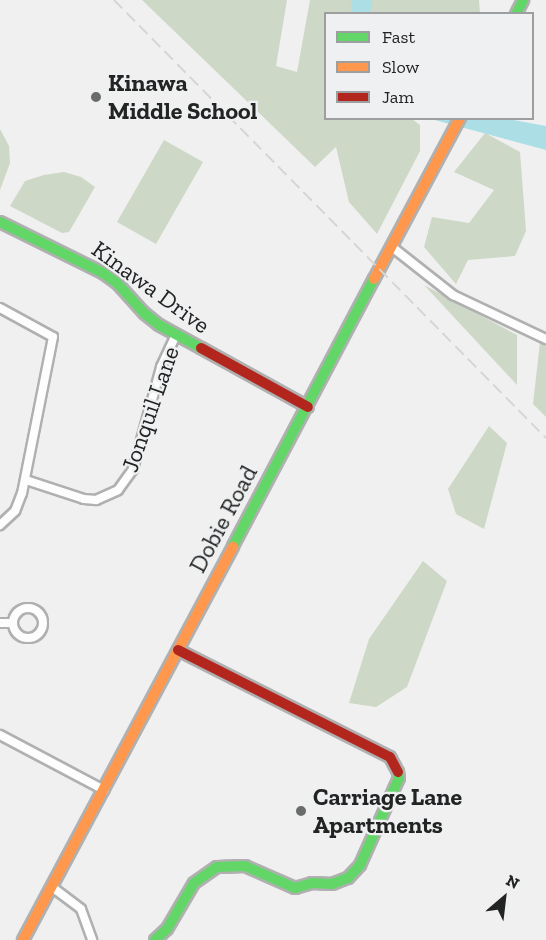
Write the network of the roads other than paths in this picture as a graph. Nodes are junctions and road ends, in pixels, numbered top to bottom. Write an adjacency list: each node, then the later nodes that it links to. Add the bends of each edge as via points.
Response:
1 (459, 120): 3 (street, Dobie Road)
2 (0, 222): 5 (street, Kinawa Drive, via 103,273 144,313)
3 (392, 247): 6 (street, via 453,295); 7 (street, Dobie Road)
4 (0, 308): 8 (street, via 53,337)
5 (176, 335): 7 (street, Kinawa Drive); 8 (street, Jonquil Lane, via 158,375 133,469 118,490 96,500 84,499)
6 (546, 339)
7 (308, 407): 12 (street, Dobie Road)
8 (26, 480): 9 (street, via 15,511)
9 (0, 525)
10 (0, 622): 11 (street)
11 (13, 623)
12 (178, 650): 14 (street, Dobie Road); 18 (street, via 390,757 398,768 399,778 360,865 348,878 295,888 245,866 218,867 194,882 168,929)
13 (0, 735): 14 (street)
14 (104, 790): 15 (street, Dobie Road)
15 (52, 887): 16 (street, Dobie Road); 17 (street, via 81,909)
16 (23, 940)
17 (92, 940)
18 (155, 940)

